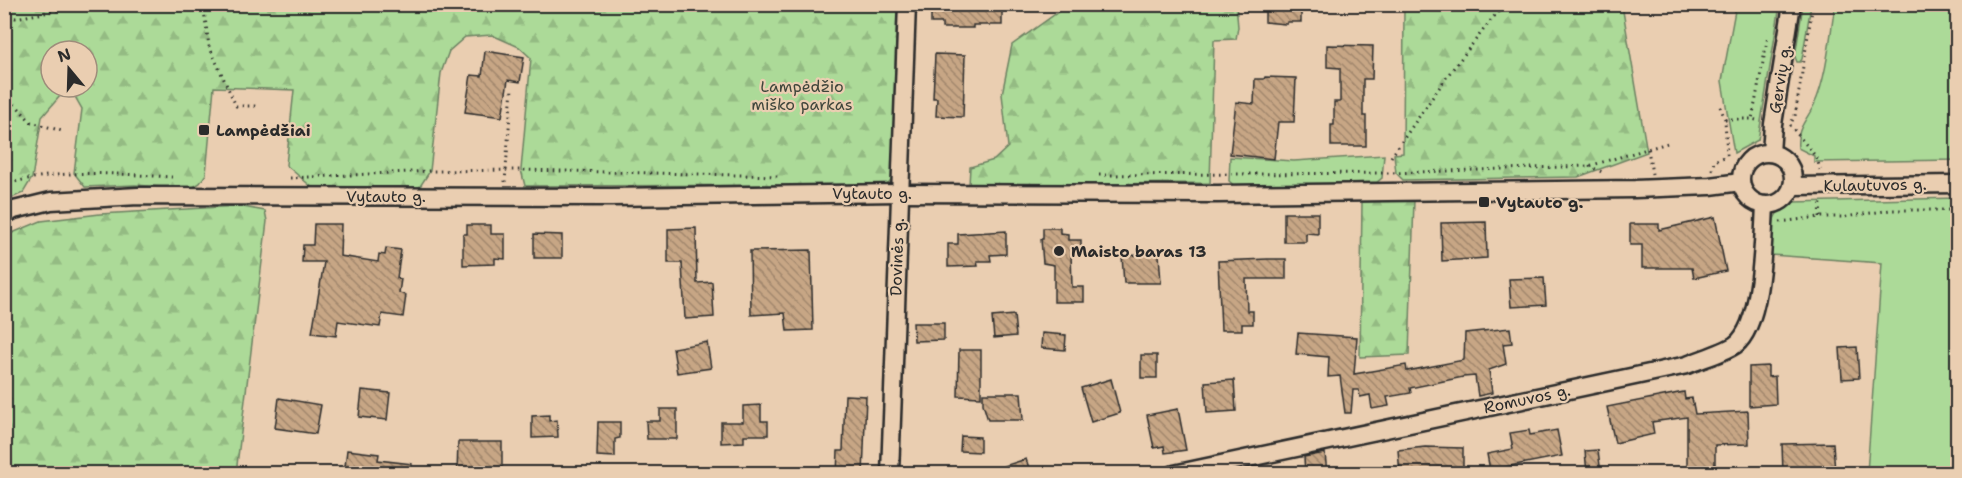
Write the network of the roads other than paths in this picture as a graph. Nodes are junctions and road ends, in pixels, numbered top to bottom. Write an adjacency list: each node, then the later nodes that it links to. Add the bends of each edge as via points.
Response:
1 (907, 4): 7 (street, Dovinės g.)
2 (1792, 4): 3 (street, Gervių g.)
3 (1771, 153): 4 (street, via 1753,157 1746,164); 6 (street, via 1791,169)
4 (1741, 182): 7 (street, Vytauto g., via 1653,189); 8 (street, via 1749,198)
5 (1958, 184): 6 (street, Kulautuvos g.)
6 (1792, 186): 8 (street, via 1782,201)
7 (900, 193): 9 (street, Vytauto g., via 138,196 51,201); 10 (street, Dovinės g.)
8 (1765, 206): 11 (street, Romuvos g., via 1754,311 1734,345 1687,365)
9 (4, 215)
10 (890, 474)
11 (1174, 474)

